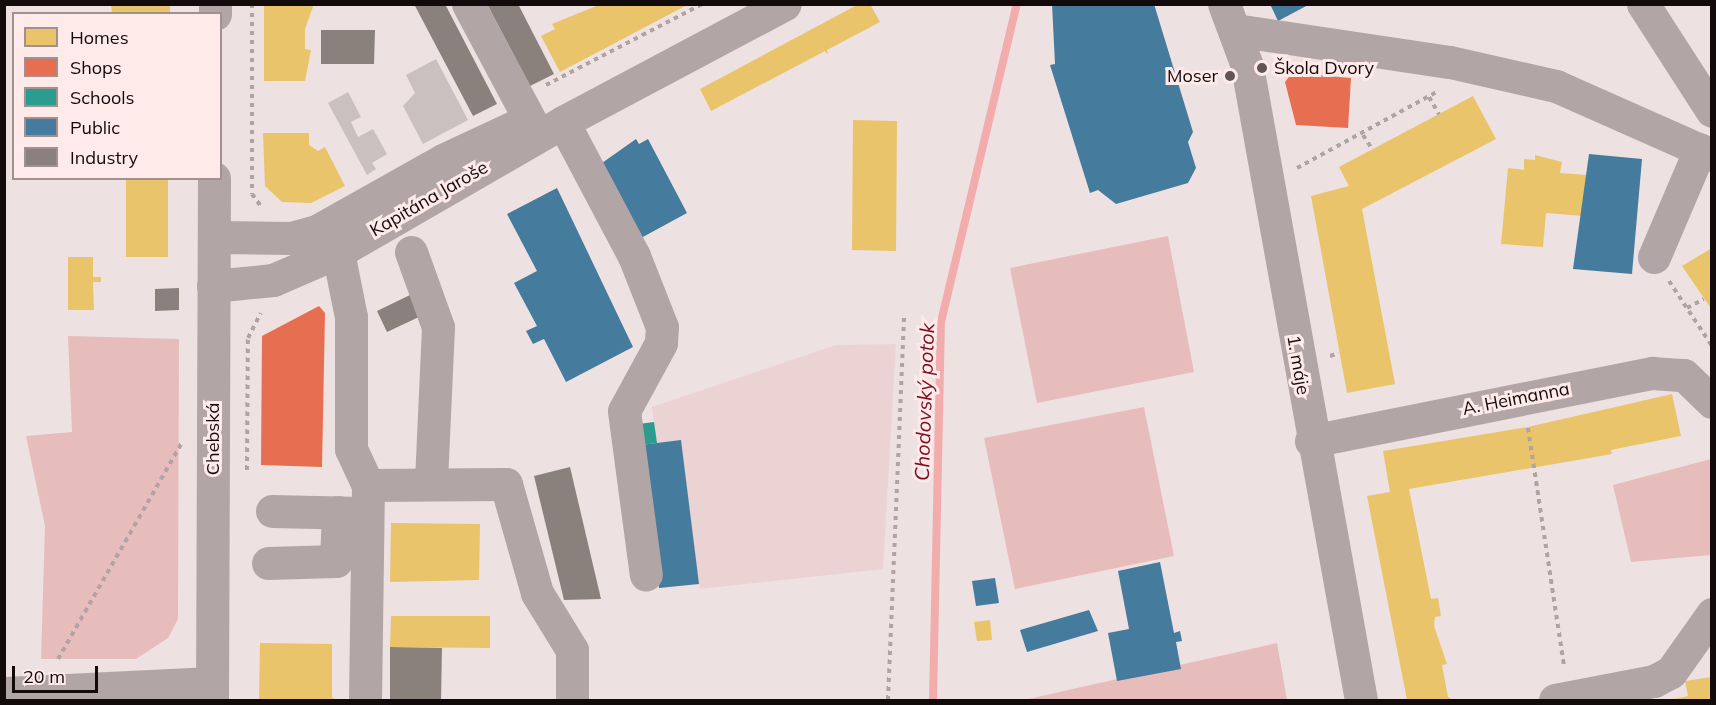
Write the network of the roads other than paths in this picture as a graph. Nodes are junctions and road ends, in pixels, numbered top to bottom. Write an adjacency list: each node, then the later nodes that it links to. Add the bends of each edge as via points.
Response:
1 (468, 4): 7 (street)
2 (785, 4): 5 (street, Kapitána Jaroše)
3 (1643, 4): 6 (street)
4 (1229, 17): 9 (street, 1. máje, via 1557,86); 17 (street, 1. máje, via 1267,183)
5 (634, 84): 7 (street, Kapitána Jaroše); 8 (street, Kapitána Jaroše)
6 (1712, 111)
7 (530, 120): 11 (street, Kapitána Jaroše, via 443,160 317,231 291,238)
8 (563, 122): 12 (street, Kapitána Jaroše); 22 (street, via 633,255 662,327 661,343 624,411)
9 (1706, 152): 14 (street)
10 (213, 180): 11 (street, Chebská)
11 (214, 237): 15 (street, Chebská)
12 (338, 252): 15 (street, Kapitána Jaroše, via 273,280); 19 (street, via 351,317 351,449)
13 (411, 252): 18 (street, via 438,327)
14 (1654, 257)
15 (213, 286): 24 (street, Chebská)
16 (1712, 402): 17 (street, A. Heimanna, via 1684,375 1661,373)
17 (1311, 441): 30 (street, 1. máje)
18 (431, 481): 19 (street); 29 (street, via 506,484 537,593 572,650)
19 (358, 503): 20 (street); 21 (street, via 336,561); 28 (street)
20 (272, 511)
21 (268, 563)
22 (646, 575)
23 (1712, 614): 27 (street, via 1671,672 1654,681)
24 (212, 692): 26 (street)
25 (5, 693): 26 (street)
26 (124, 694)
27 (1562, 699)
28 (365, 700)
29 (572, 700)
30 (1361, 700)

